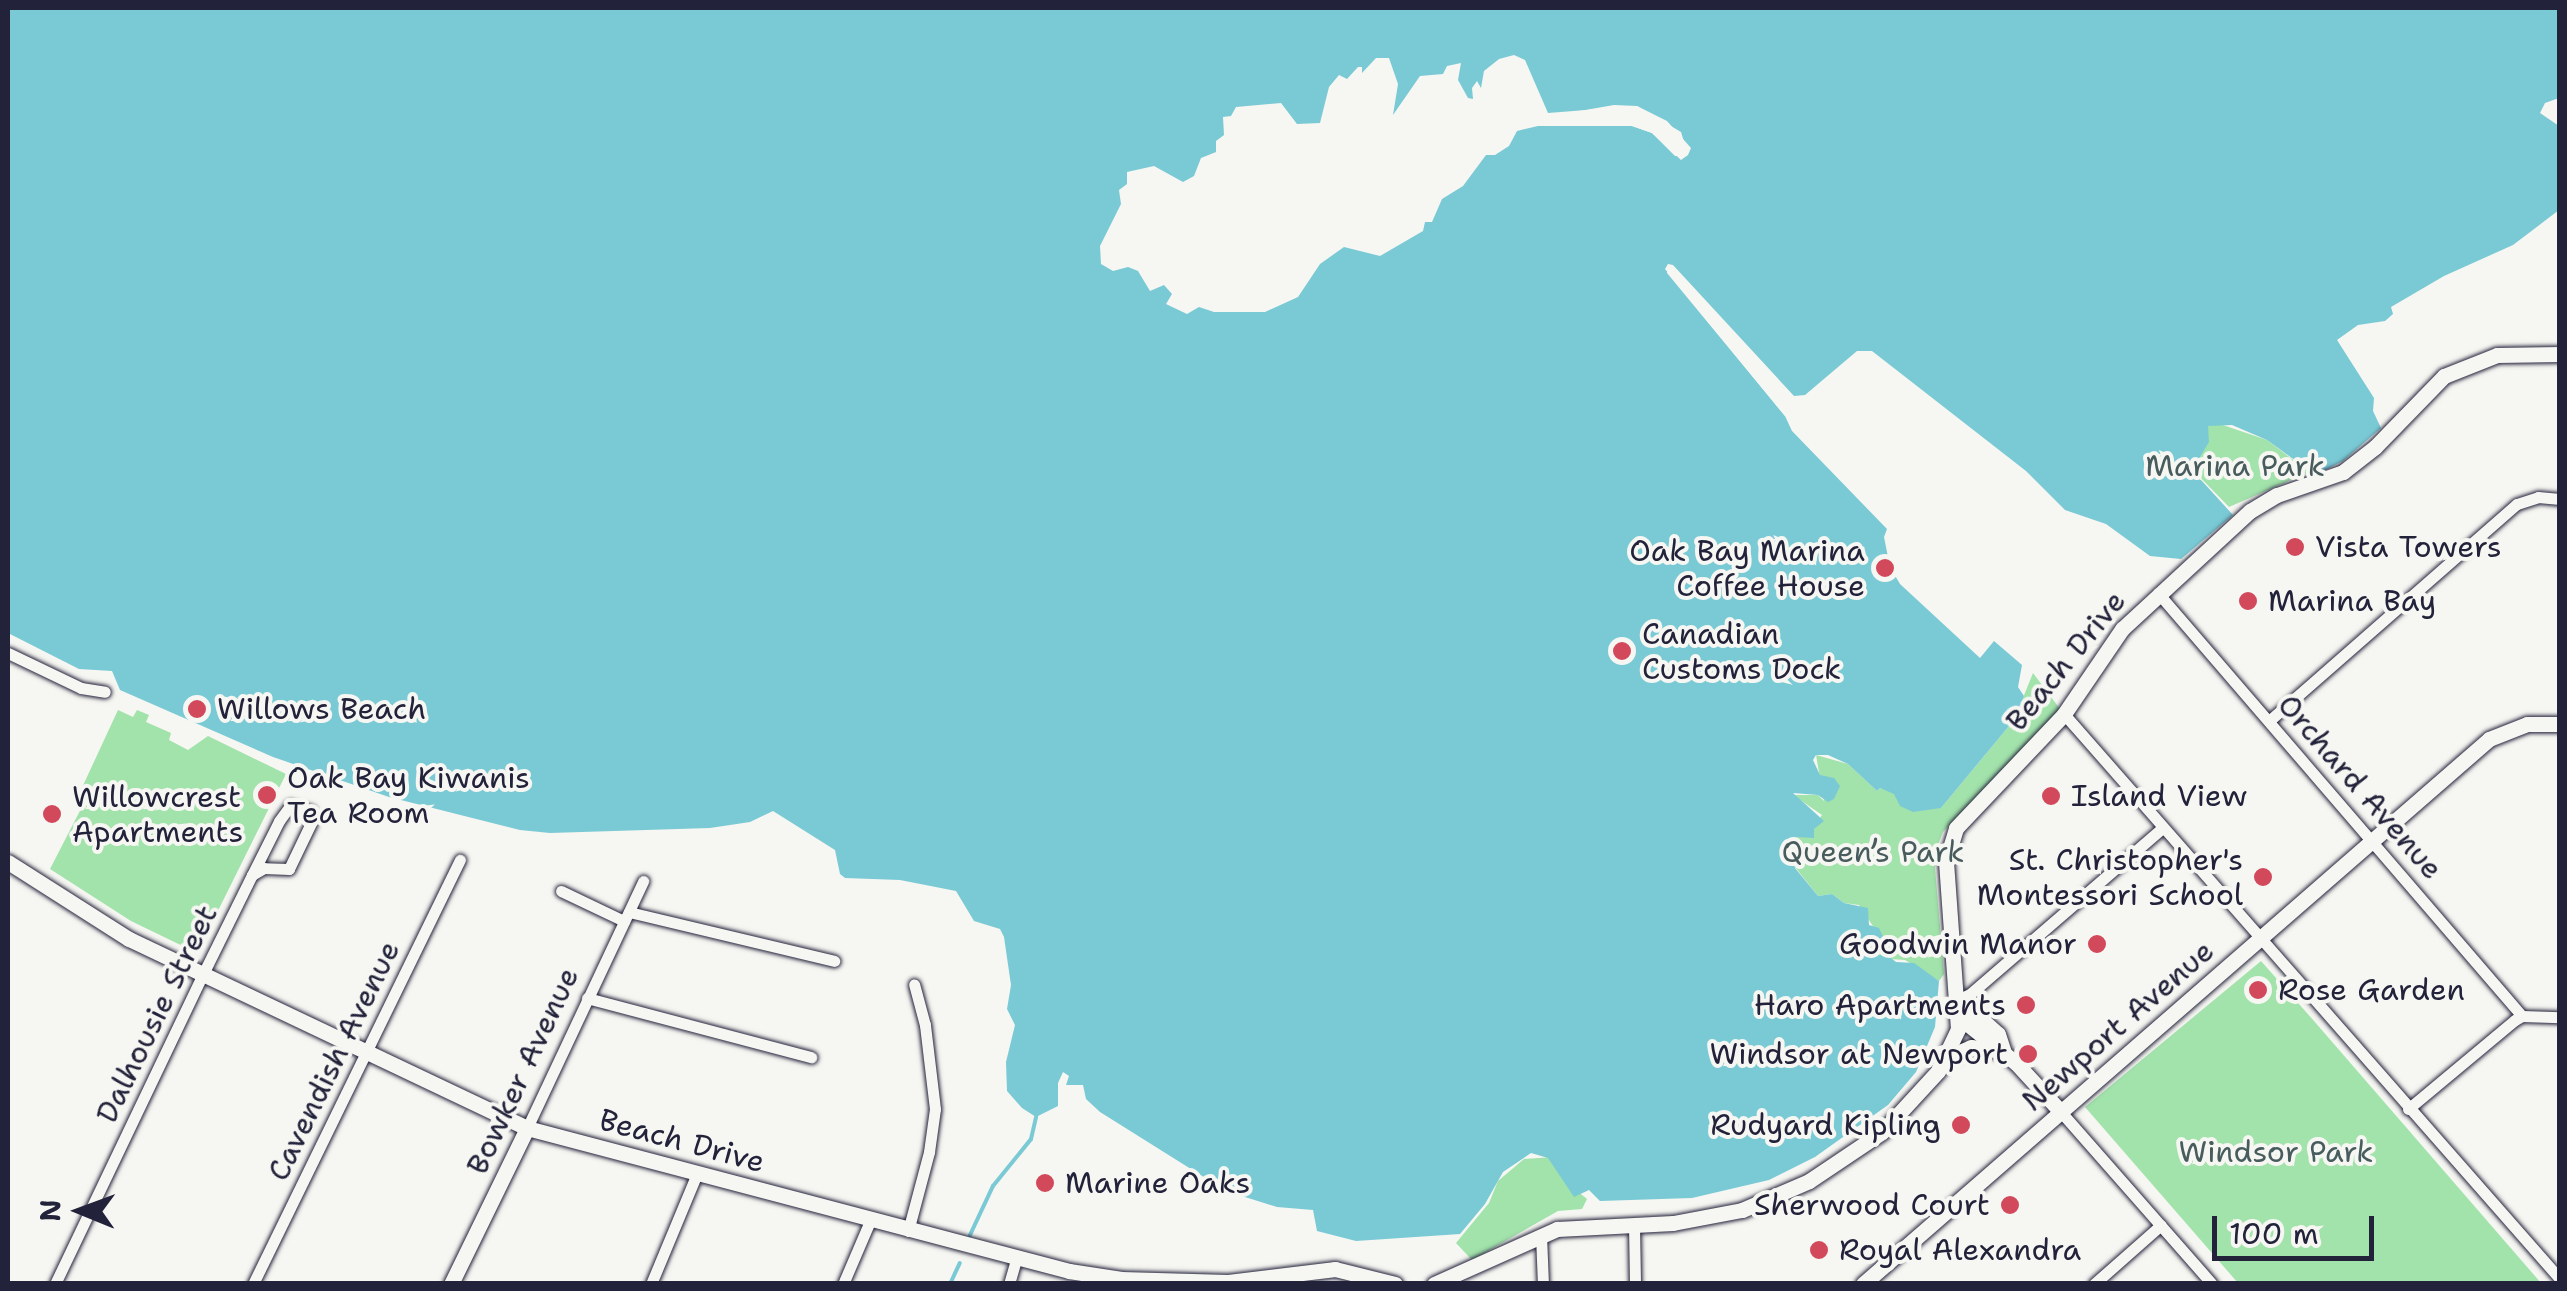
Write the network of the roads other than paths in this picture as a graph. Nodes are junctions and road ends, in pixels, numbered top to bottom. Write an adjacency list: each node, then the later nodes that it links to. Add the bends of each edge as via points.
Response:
1 (2558, 351): 3 (main road, Beach Drive, via 2496,354 2444,376 2343,472 2263,501)
2 (2560, 498): 7 (street, via 2517,504)
3 (2158, 593): 6 (main road, Beach Drive, via 2122,629); 7 (street, Orchard Avenue)
4 (8, 653): 5 (street)
5 (104, 692)
6 (2064, 714): 9 (street); 22 (main road, Beach Drive, via 1952,836 1946,861)
7 (2270, 720): 10 (street, Orchard Avenue)
8 (2560, 724): 10 (main road, Newport Avenue, via 2527,724 2489,739)
9 (2162, 828): 17 (street); 22 (street)
10 (2373, 840): 17 (main road, Newport Avenue); 23 (street, Orchard Avenue)
11 (460, 860): 27 (street, Cavendish Avenue)
12 (8, 862): 19 (main road, Beach Drive, via 130,938)
13 (252, 875): 13 (street, Dalhousie Street, via 269,867 288,869 311,823 310,811 287,807); 19 (street, Dalhousie Street)
14 (643, 881): 16 (street, Bowker Avenue)
15 (561, 892): 16 (street)
16 (626, 916): 18 (street); 21 (street, Bowker Avenue)
17 (2262, 938): 30 (street); 31 (main road, Newport Avenue)
18 (834, 961)
19 (204, 974): 27 (main road, Beach Drive); 43 (street, Dalhousie Street)
20 (914, 984): 37 (street, via 935,1108)
21 (587, 998): 28 (street); 32 (street, Bowker Avenue)
22 (1960, 998): 25 (main road, Beach Drive); 26 (main road, via 1998,1034)
23 (2522, 1016): 24 (street); 30 (street)
24 (2560, 1017)
25 (1960, 1018): 26 (main road); 29 (main road, Beach Drive)
26 (2004, 1052): 29 (main road, via 1977,1046); 31 (main road)
27 (364, 1053): 32 (main road, Beach Drive); 44 (street, Cavendish Avenue)
28 (812, 1057)
29 (1948, 1057): 36 (main road, Beach Drive, via 1900,1117 1801,1186 1742,1210)
30 (2408, 1109): 41 (street)
31 (2061, 1112): 35 (street); 53 (main road, Newport Avenue)
32 (527, 1128): 33 (main road, Beach Drive); 45 (main road, Bowker Avenue)
33 (696, 1176): 34 (main road, Beach Drive); 46 (street)
34 (870, 1221): 37 (main road, Beach Drive); 47 (street)
35 (2161, 1225): 54 (street); 55 (street)
36 (1634, 1226): 38 (main road, Beach Drive, via 1570,1227); 52 (street)
37 (908, 1231): 39 (main road, Beach Drive)
38 (1542, 1235): 50 (main road, Beach Drive); 51 (street)
39 (1016, 1260): 42 (main road, Beach Drive); 48 (street)
40 (1297, 1278): 42 (main road, Beach Drive); 49 (main road, Beach Drive, via 1351,1271)
41 (2559, 1278)
42 (1141, 1282)
43 (55, 1284)
44 (253, 1284)
45 (451, 1284)
46 (650, 1284)
47 (843, 1284)
48 (1009, 1284)
49 (1394, 1284)
50 (1434, 1284)
51 (1544, 1284)
52 (1635, 1284)
53 (1863, 1284)
54 (2094, 1284)
55 (2212, 1284)

